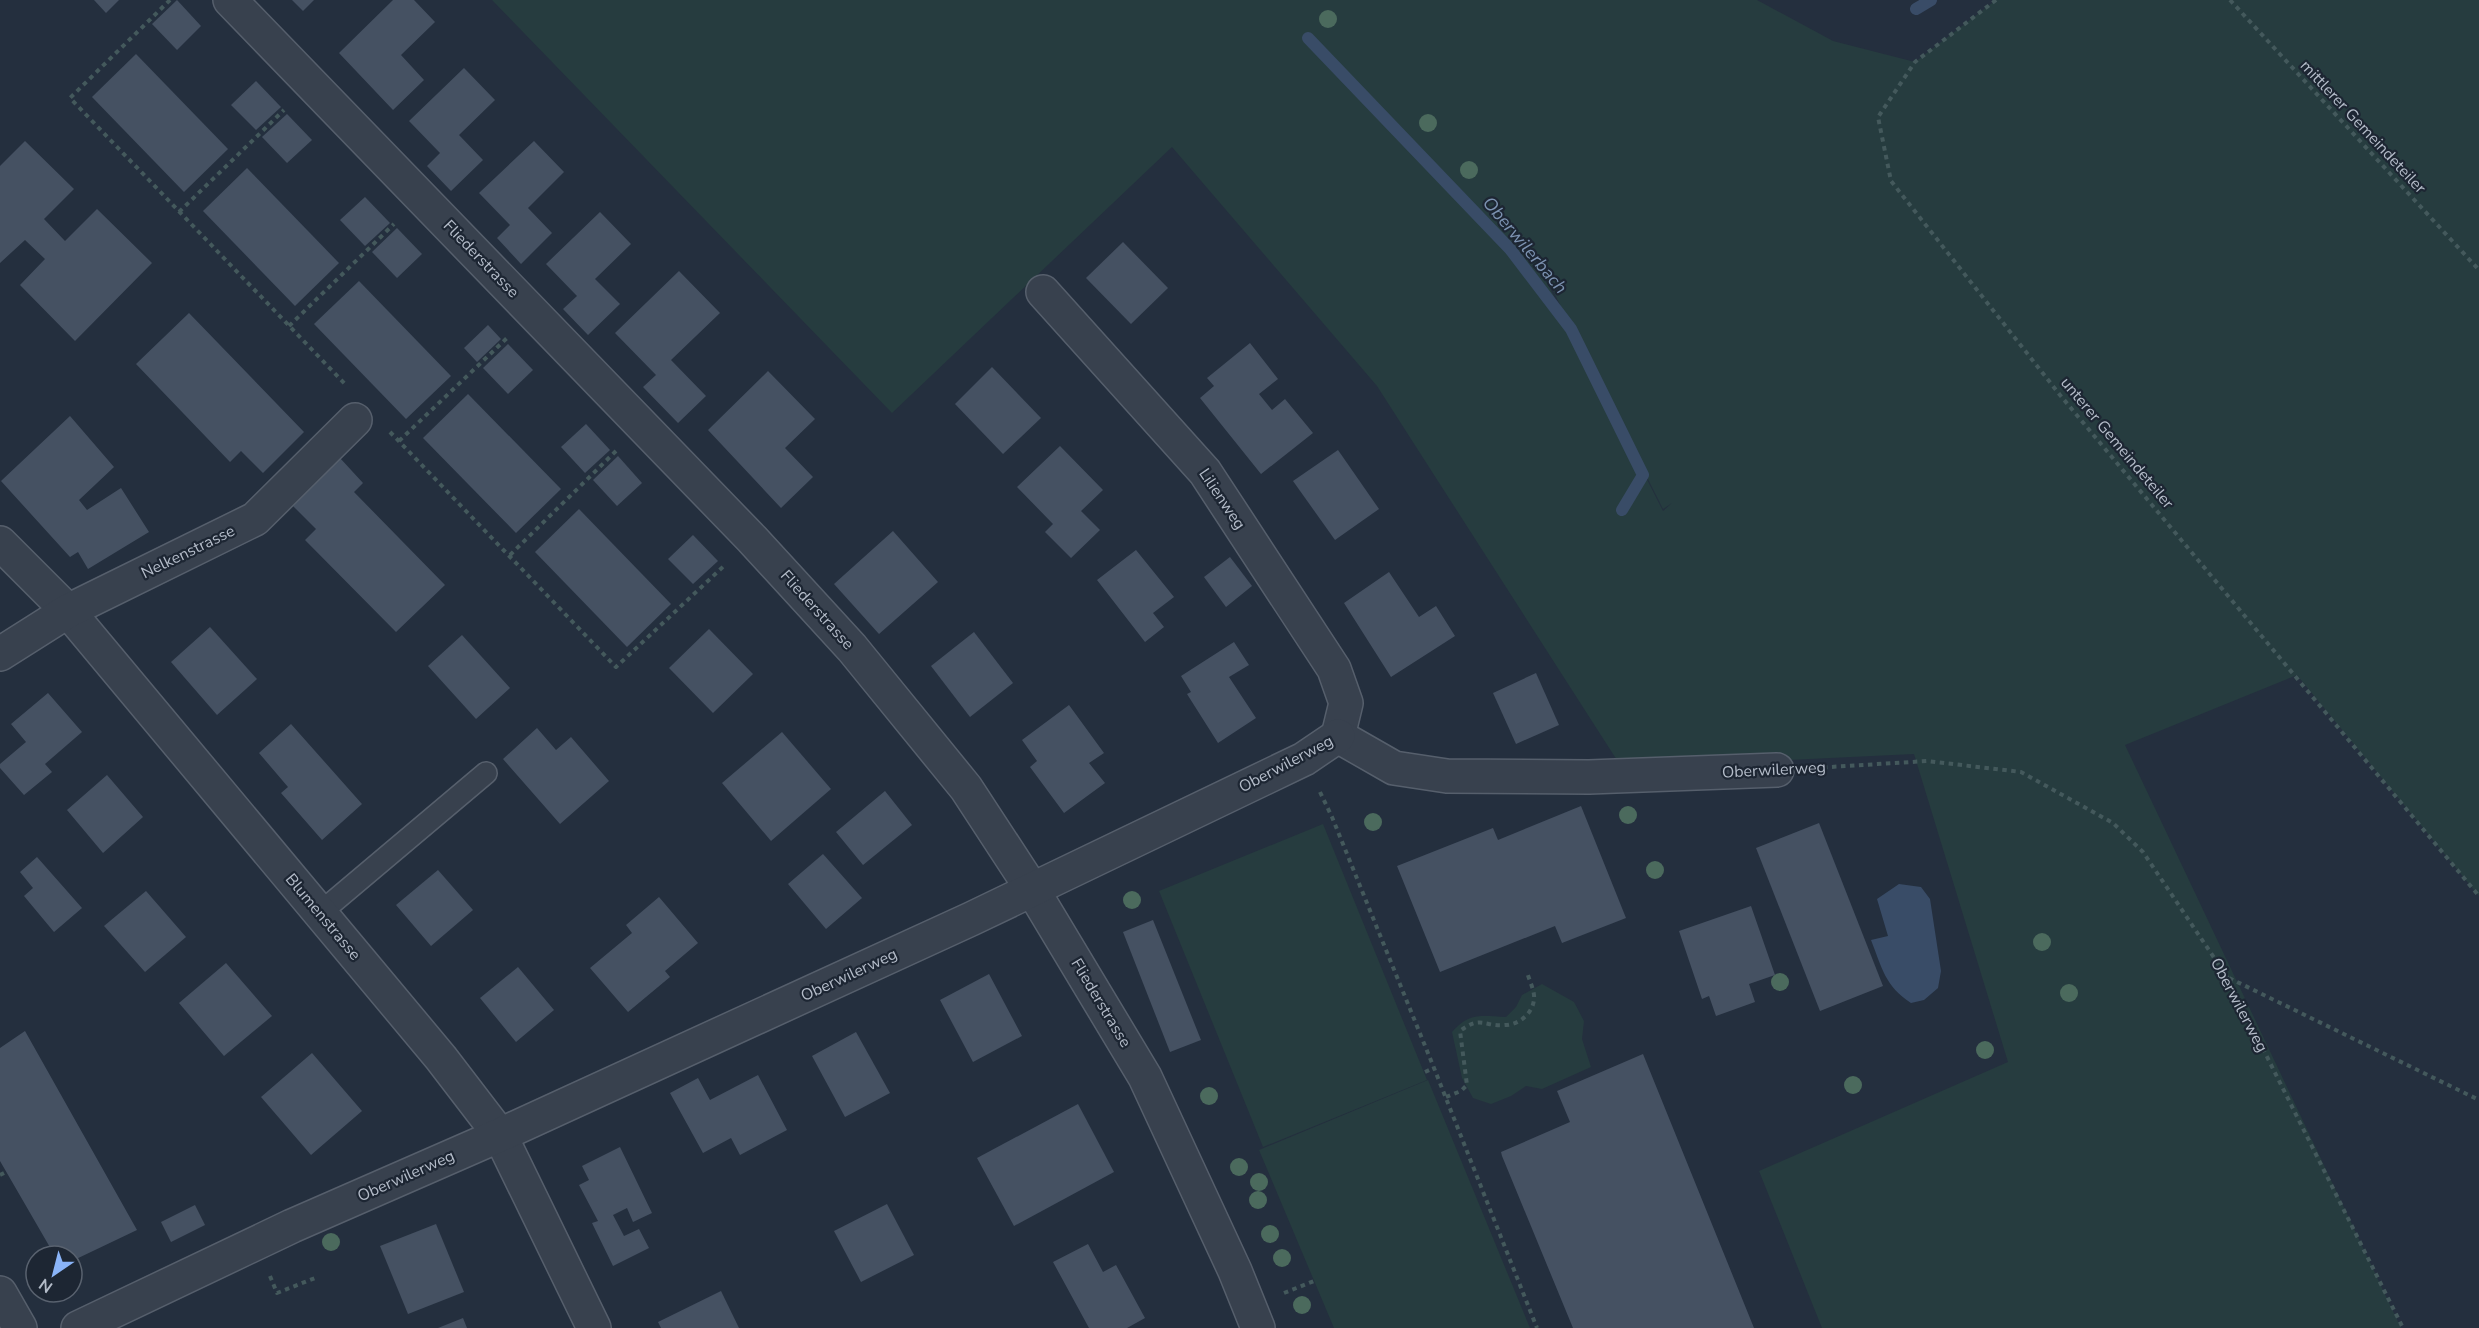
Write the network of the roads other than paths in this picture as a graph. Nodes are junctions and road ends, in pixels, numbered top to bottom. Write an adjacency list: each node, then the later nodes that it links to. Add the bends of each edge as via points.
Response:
1 (230, 0): 10 (street, Fliederstrasse, via 752,539 852,648 966,788)
2 (1042, 292): 7 (street, Lilienweg, via 1205,472 1334,669 1346,703)
3 (363, 412): 5 (street, Nelkenstrasse, via 255,519)
4 (0, 543): 5 (street, Blumenstrasse)
5 (68, 611): 6 (street, Nelkenstrasse); 11 (street, Blumenstrasse)
6 (0, 654)
7 (1338, 736): 8 (street, Oberwilerweg, via 1394,768 1447,776 1589,777); 10 (street, Oberwilerweg, via 1304,759)
8 (1777, 770)
9 (486, 773): 11 (lane)
10 (1032, 889): 12 (street, Oberwilerweg); 17 (street, Fliederstrasse, via 1145,1077)
11 (320, 913): 12 (street, Blumenstrasse)
12 (500, 1135): 15 (street, Oberwilerweg, via 292,1226); 16 (street, Blumenstrasse)
13 (0, 1293): 14 (street)
14 (20, 1328)
15 (78, 1328)
16 (594, 1328)
17 (1258, 1328)

